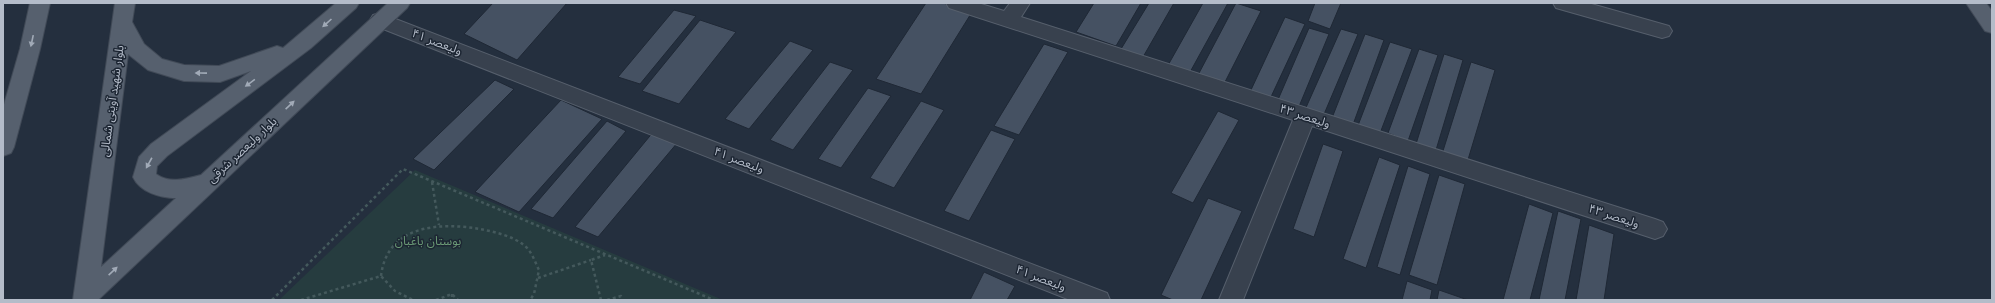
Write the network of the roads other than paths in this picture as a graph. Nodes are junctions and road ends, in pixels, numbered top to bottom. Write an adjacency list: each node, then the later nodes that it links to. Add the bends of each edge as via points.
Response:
1 (40, 3): 14 (main road, one-way to 14)
2 (350, 3): 12 (main road, one-way to 12)
3 (400, 3): 9 (main road, بلوار ولیعصر شرقی)
4 (956, 3): 7 (street, ولیعصر ۴۳)
5 (1563, 3): 11 (street)
6 (1976, 3): 10 (main road)
7 (1015, 12): 13 (street, ولیعصر ۴۳)
8 (124, 13): 12 (main road, one-way to 8, via 220,74 184,73 155,65 136,48); 17 (main road, بلوار شهید آوینی شمالی)
9 (380, 20): 15 (main road, بلوار ولیعصر شرقی, one-way to 9); 18 (street, ولیعصر ۴۱)
10 (1992, 26)
11 (1662, 31)
12 (304, 43): 15 (main road, one-way to 15, via 158,150 147,163 144,177 153,185 170,189)
13 (1305, 116): 16 (street, ولیعصر ۴۳); 19 (street)
14 (3, 147)
15 (207, 182): 17 (main road, بلوار ولیعصر شرقی, one-way to 15)
16 (1655, 230)
17 (85, 299)
18 (1098, 300)
19 (1231, 300)

